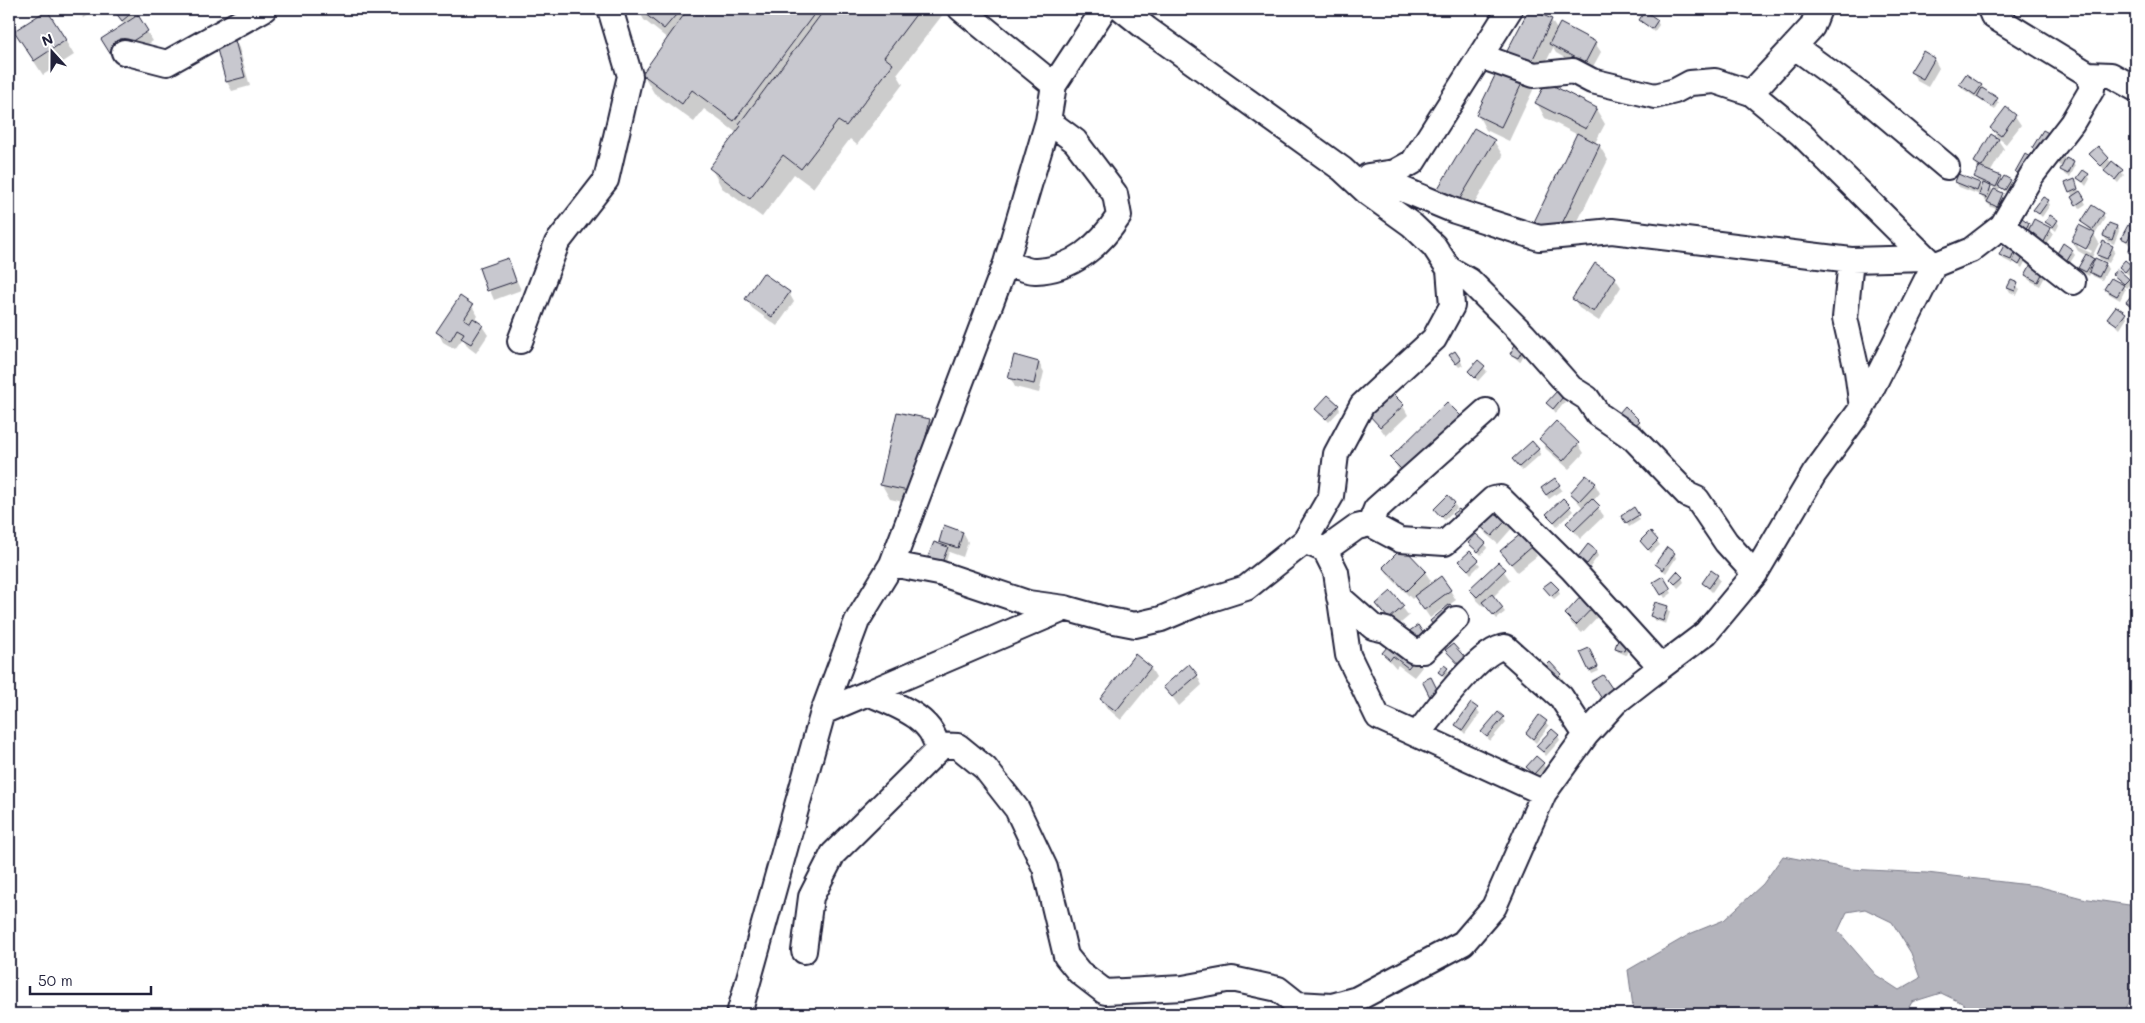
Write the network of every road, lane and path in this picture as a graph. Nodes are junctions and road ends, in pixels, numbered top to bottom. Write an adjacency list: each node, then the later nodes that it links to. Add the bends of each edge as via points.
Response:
1 (264, 9): 10 (street, via 167,63)
2 (610, 9): 26 (street, via 630,76 606,180 557,243)
3 (961, 9): 13 (street)
4 (1104, 9): 13 (street)
5 (1122, 9): 18 (street)
6 (1510, 9): 11 (street)
7 (1819, 9): 9 (street, via 1812,27)
8 (1990, 9): 12 (street, via 1993,16)
9 (1795, 47): 15 (street); 17 (street, via 1865,98)
10 (124, 52)
11 (1480, 56): 15 (street, via 1534,75 1573,71 1592,81 1655,96 1690,83 1714,81); 19 (street, via 1413,162 1395,172)
12 (2088, 74): 14 (street, via 2111,75); 20 (street, via 2092,88 2072,123 2032,175)
13 (1054, 85): 16 (street)
14 (2136, 89)
15 (1751, 93): 23 (street, via 1801,134)
16 (1048, 121): 22 (street); 22 (street, via 1075,141 1115,194 1118,216 1105,238 1072,262 1035,271)
17 (1947, 166)
18 (1342, 169): 19 (street); 24 (street, via 1369,194 1412,225 1434,246)
19 (1373, 177): 21 (street, via 1455,211 1539,238 1612,231)
20 (2002, 226): 23 (street, via 1971,250); 25 (street)
21 (1852, 260): 23 (street); 27 (street, via 1845,318)
22 (1006, 262): 31 (street)
23 (1930, 262): 27 (street)
24 (1449, 269): 30 (street, via 1452,306 1434,339 1362,405 1336,454 1331,496); 32 (street, via 1470,281 1524,334 1571,388 1587,398 1598,414 1633,438 1688,495 1697,498 1726,542)
25 (2073, 282)
26 (520, 342)
27 (1862, 408): 32 (street, via 1814,474)
28 (1486, 411): 29 (street, via 1376,509)
29 (1370, 524): 30 (street); 36 (street, via 1400,540 1444,543 1493,499 1500,498 1572,569)
30 (1315, 545): 33 (street, via 1336,572); 34 (street, via 1246,588 1161,619 1135,625)
31 (892, 564): 34 (street, via 939,573 1028,603); 38 (street, via 857,621)
32 (1755, 574): 36 (street, via 1706,633)
33 (1339, 597): 35 (street, via 1373,627 1386,630 1414,651 1423,651); 39 (street, via 1348,655 1378,717)
34 (1066, 608): 37 (street)
35 (1456, 619)
36 (1661, 667): 40 (street, via 1616,702)
37 (868, 693): 38 (street); 41 (street, via 910,712 929,728)
38 (823, 712): 44 (street)
39 (1417, 735): 40 (street, via 1462,678 1496,648 1505,647 1561,697); 42 (street)
40 (1586, 735): 42 (street)
41 (937, 745): 42 (street, via 958,746 985,768 1017,809 1045,868 1066,956 1079,972 1105,992 1183,988 1232,979 1278,989 1297,1004 1332,1006 1357,1000 1463,943 1494,907); 43 (street, via 937,751 833,854 811,897)
42 (1544, 793)
43 (804, 951)
44 (739, 1014)

